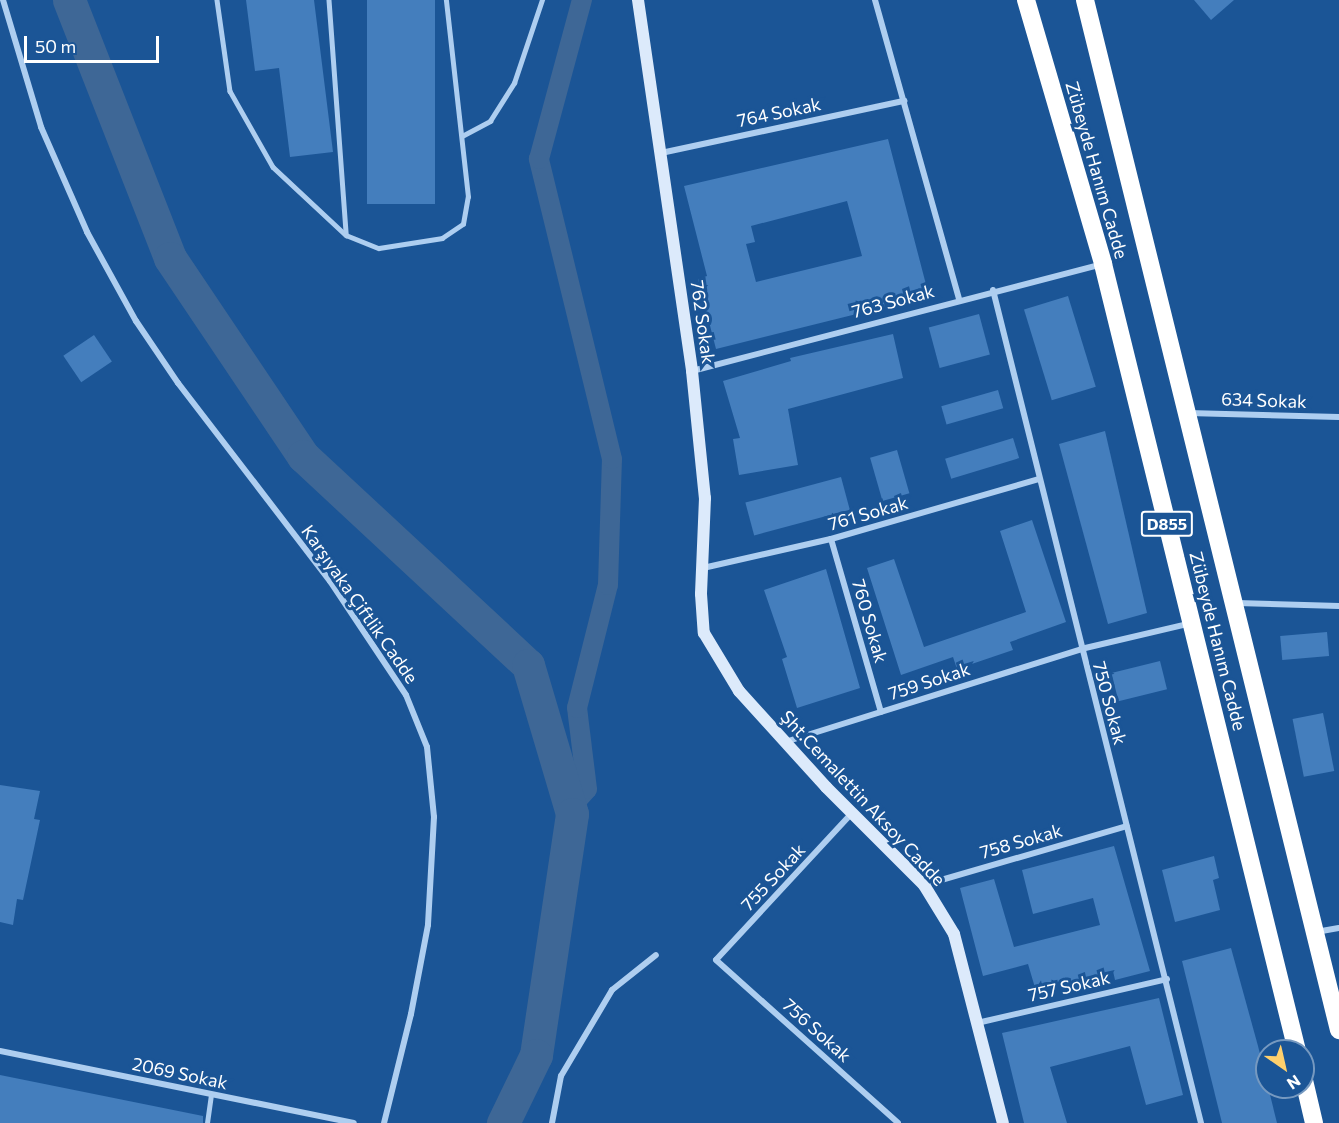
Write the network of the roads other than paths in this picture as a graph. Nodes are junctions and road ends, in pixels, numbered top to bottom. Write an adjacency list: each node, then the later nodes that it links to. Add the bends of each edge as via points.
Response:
1 (3, 0): 46 (street, Karşıyaka Çiftlik Cadde, via 42,127 87,232 136,321 178,383 330,581 406,695 427,747 434,817 428,925)
2 (217, 0): 13 (lane, via 230,91 273,167)
3 (329, 0): 13 (lane)
4 (446, 0): 11 (lane)
5 (542, 0): 11 (lane, via 514,83 490,121)
6 (638, 0): 12 (street, 762 Sokak)
7 (875, 0): 10 (street)
8 (1026, 0): 14 (highway, Zübeyde Hanım Cadde / D855)
9 (1084, 0): 18 (highway, Zübeyde Hanım Cadde / D855)
10 (904, 100): 12 (street, 764 Sokak); 16 (street)
11 (462, 136): 13 (lane, via 468,198 463,224 442,238 379,248)
12 (661, 153): 17 (street, 762 Sokak)
13 (346, 235)
14 (1103, 264): 15 (street, 763 Sokak); 25 (highway, Zübeyde Hanım Cadde / D855)
15 (993, 290): 16 (street, 763 Sokak); 20 (street, 750 Sokak)
16 (959, 299): 17 (street, 763 Sokak)
17 (692, 371): 22 (street, 762 Sokak, via 705,498)
18 (1188, 413): 19 (street, 634 Sokak); 23 (highway, Zübeyde Hanım Cadde / D855)
19 (1339, 417)
20 (1039, 479): 21 (street, 761 Sokak); 27 (street, 750 Sokak)
21 (831, 539): 22 (street, 761 Sokak); 28 (street, 760 Sokak)
22 (703, 568): 26 (street, 762 Sokak, via 704,633)
23 (1233, 603): 24 (street); 34 (highway, Zübeyde Hanım Cadde / D855)
24 (1339, 606)
25 (1192, 623): 27 (street, 759 Sokak); 40 (highway, Zübeyde Hanım Cadde / D855)
26 (711, 649): 29 (street, Şht.Cemalettin Aksoy Cadde, via 739,691)
27 (1081, 649): 28 (street, 759 Sokak); 31 (street, 750 Sokak)
28 (881, 712): 29 (street, 759 Sokak)
29 (785, 742): 30 (street, Şht.Cemalettin Aksoy Cadde)
30 (852, 813): 32 (street, Şht.Cemalettin Aksoy Cadde); 36 (street, 755 Sokak)
31 (1127, 826): 32 (street, 758 Sokak); 37 (street, 750 Sokak)
32 (924, 885): 38 (street, Şht.Cemalettin Aksoy Cadde, via 954,934)
33 (1339, 928): 34 (street)
34 (1315, 932): 39 (highway, Zübeyde Hanım Cadde / D855)
35 (656, 955): 47 (street, via 612,990 561,1076)
36 (716, 960): 48 (street, 756 Sokak)
37 (1167, 979): 38 (street, 757 Sokak); 50 (street, 750 Sokak)
38 (977, 1023): 49 (street, Şht.Cemalettin Aksoy Cadde)
39 (1339, 1028)
40 (1294, 1039)
41 (0, 1051): 42 (street, 2069 Sokak)
42 (211, 1096): 44 (lane); 45 (street, 2069 Sokak)
43 (1308, 1099): 51 (highway)
44 (207, 1123)
45 (354, 1123)
46 (384, 1123)
47 (552, 1123)
48 (898, 1123)
49 (1003, 1123)
50 (1201, 1123)
51 (1314, 1123)

